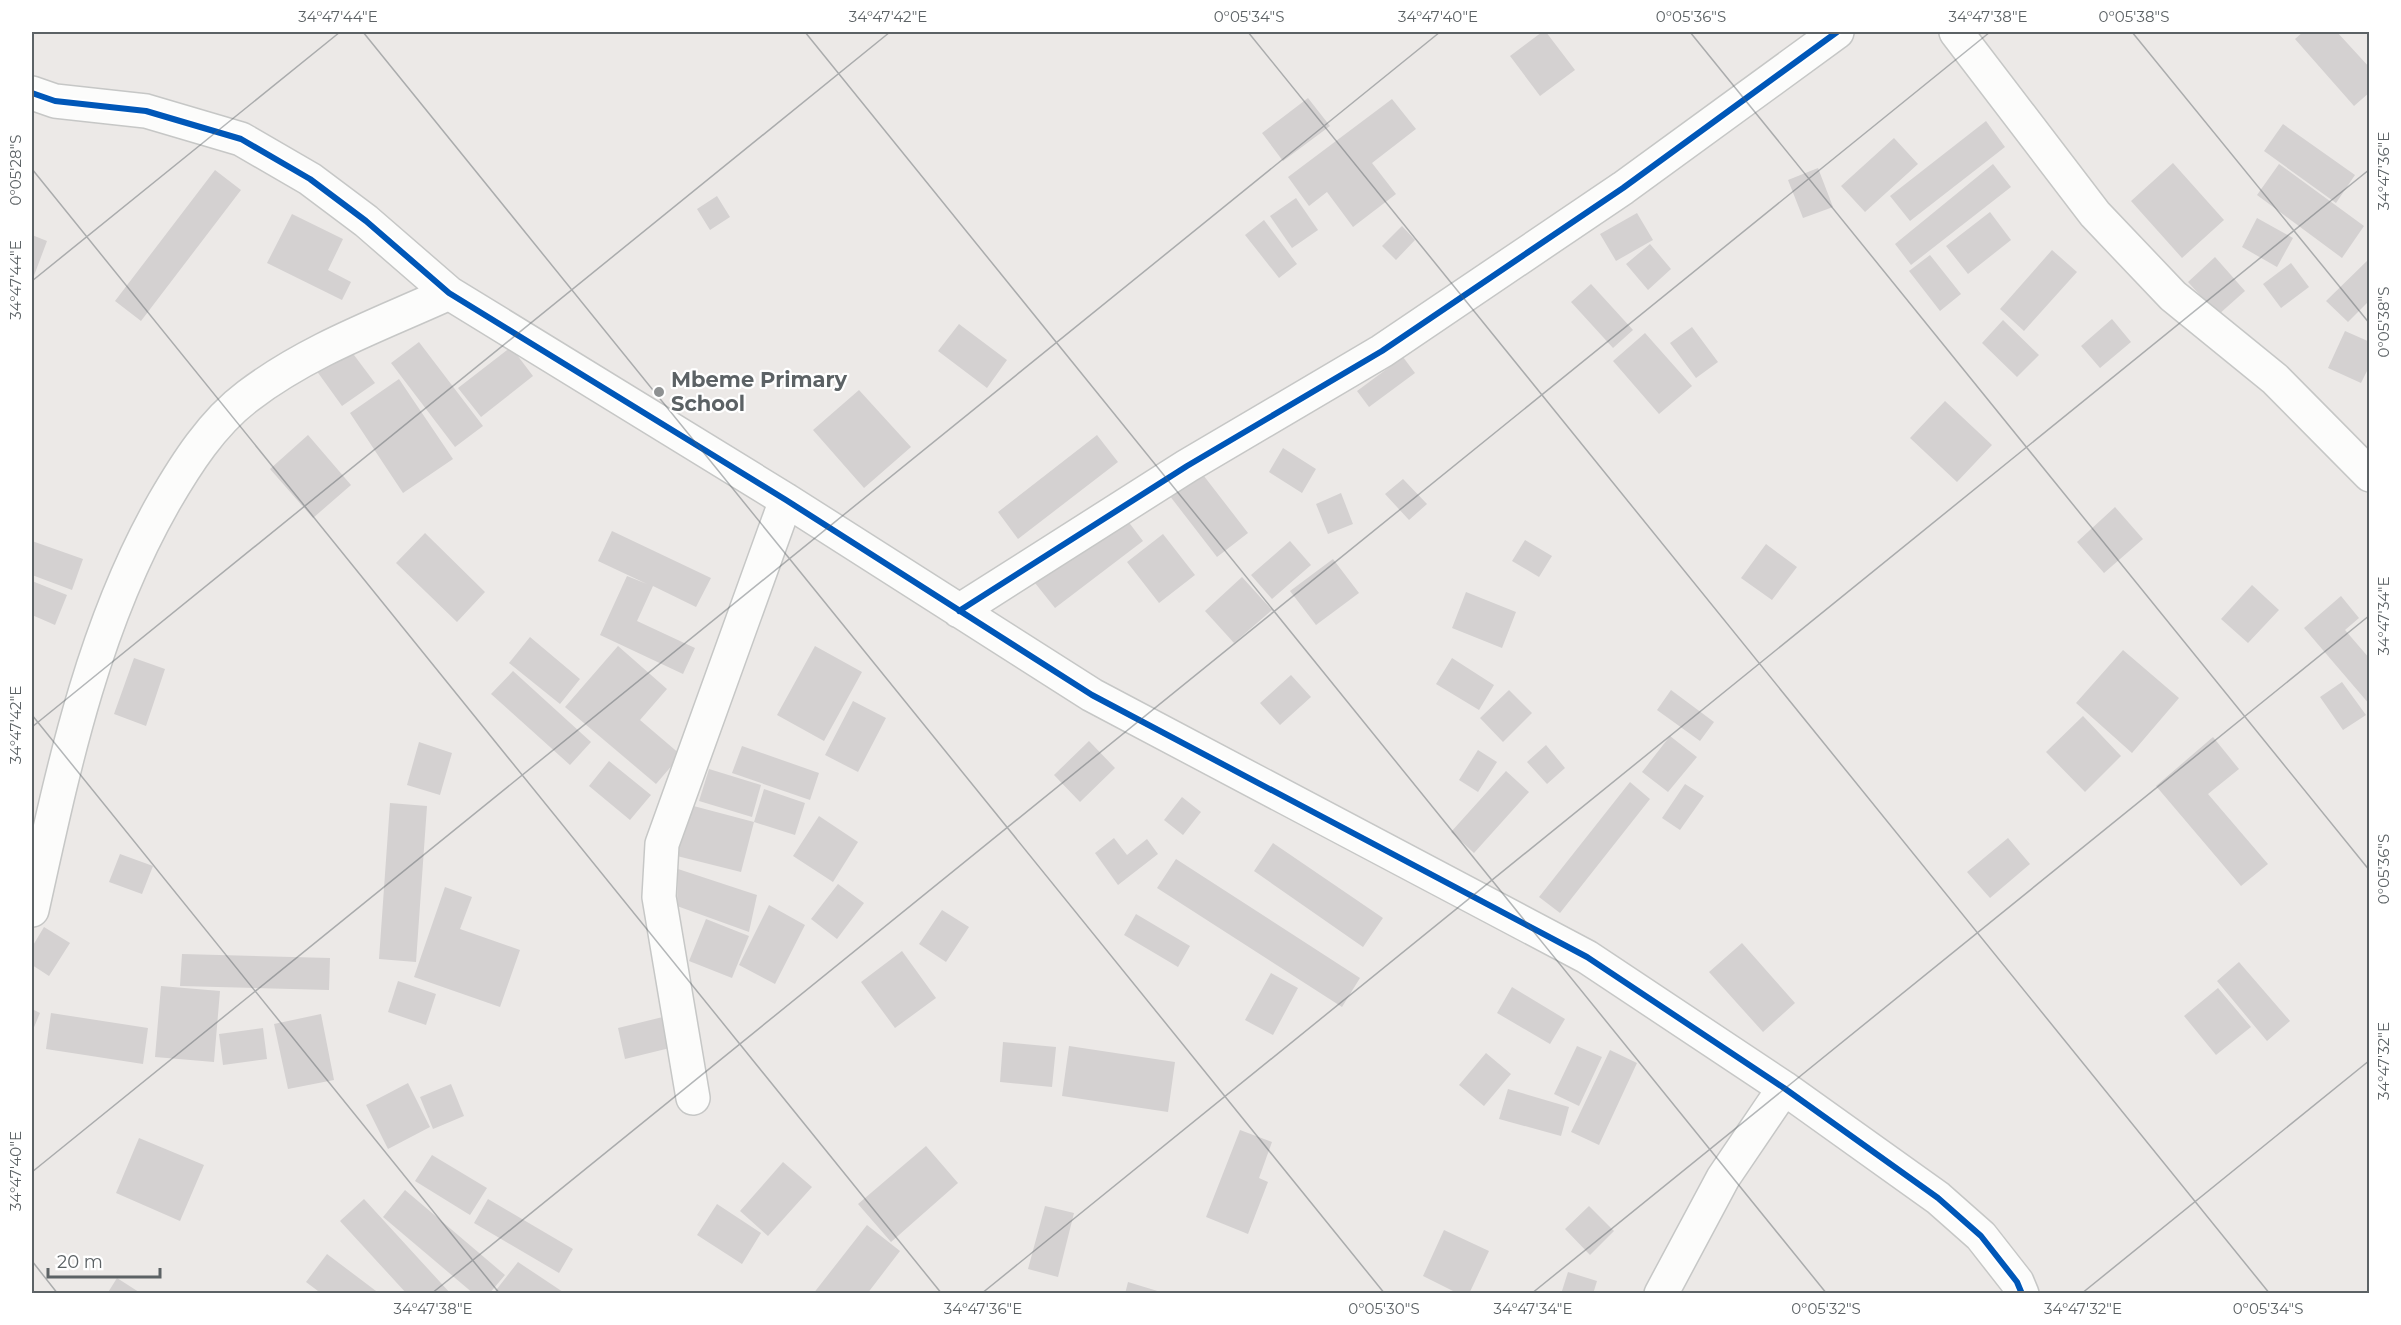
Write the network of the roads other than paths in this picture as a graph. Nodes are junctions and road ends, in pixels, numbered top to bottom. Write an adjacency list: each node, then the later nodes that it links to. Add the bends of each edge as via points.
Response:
1 (1837, 32): 7 (street, via 1623,188 1382,351 1187,466)
2 (1956, 32): 5 (street, via 2095,214 2173,296 2275,379)
3 (32, 93): 4 (street, via 55,101 146,111 241,139 310,179 366,221)
4 (449, 293): 6 (street); 8 (street, via 288,367 246,398 209,434 182,471 140,545 100,644 68,752)
5 (2370, 475)
6 (786, 500): 7 (street); 10 (street, via 662,844 659,897)
7 (959, 611): 9 (street, via 1092,695 1587,957)
8 (32, 910)
9 (1784, 1088): 11 (street, via 1723,1178); 12 (street, via 1955,1213 1981,1236)
10 (693, 1098)
11 (1661, 1293)
12 (2022, 1293)

